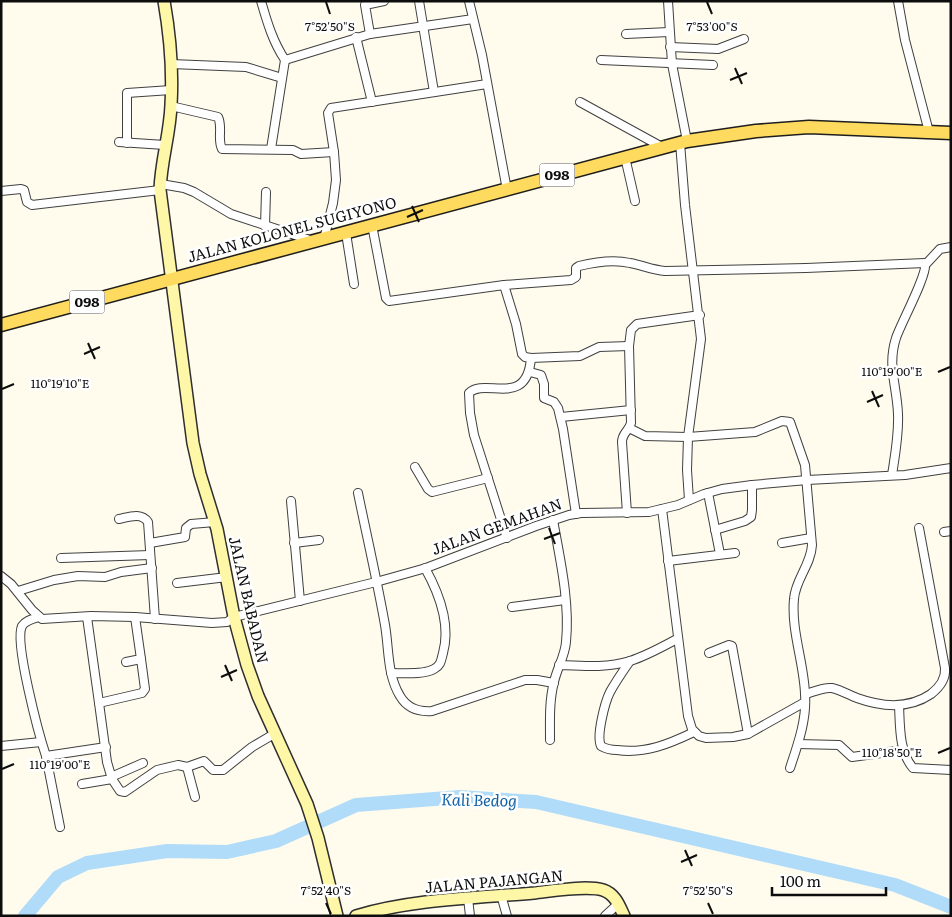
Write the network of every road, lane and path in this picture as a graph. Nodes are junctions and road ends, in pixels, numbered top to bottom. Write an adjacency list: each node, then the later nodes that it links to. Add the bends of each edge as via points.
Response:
1 (164, 1): 18 (main road, JALAN BABADAN)
2 (261, 1): 16 (street, via 277,49)
3 (384, 1): 11 (street, via 365,5)
4 (419, 1): 9 (street)
5 (469, 1): 8 (street)
6 (668, 1): 10 (street)
7 (898, 1): 28 (street)
8 (473, 19): 9 (street); 22 (street)
9 (422, 26): 11 (street); 24 (street)
10 (669, 32): 12 (street); 15 (street)
11 (370, 34): 13 (street)
12 (626, 34)
13 (356, 37): 16 (street); 25 (street)
14 (744, 39): 15 (street, via 718,49)
15 (670, 47): 19 (street)
16 (285, 60): 21 (street)
17 (601, 60): 19 (street)
18 (171, 64): 21 (street, via 246,67); 23 (main road, JALAN BABADAN)
19 (672, 64): 20 (street); 31 (street)
20 (713, 65)
21 (282, 78): 35 (street)
22 (488, 84): 24 (street); 39 (street)
23 (171, 90): 27 (main road, JALAN BABADAN); 32 (street, via 127,93)
24 (434, 92): 25 (street)
25 (372, 102): 36 (street, via 329,110)
26 (580, 102): 34 (street)
27 (171, 106): 33 (main road, JALAN BABADAN); 35 (street, via 218,117 222,148)
28 (929, 132): 29 (main road, JALAN KOLONEL SUGIYONO / 098); 31 (main road, JALAN KOLONEL SUGIYONO / 098, via 791,128)
29 (951, 132)
30 (119, 142): 32 (street)
31 (684, 142): 34 (main road, JALAN KOLONEL SUGIYONO / 098); 49 (street, via 685,205)
32 (127, 143): 33 (street)
33 (165, 145): 38 (main road, JALAN BABADAN)
34 (662, 148): 37 (main road, JALAN KOLONEL SUGIYONO / 098)
35 (271, 149): 36 (street, via 294,150 301,154)
36 (334, 152): 46 (street, via 336,189)
37 (625, 157): 39 (main road, JALAN KOLONEL SUGIYONO / 098); 42 (street)
38 (160, 187): 40 (street, via 32,205 27,202 24,190); 44 (street, via 184,188 224,210); 50 (main road, JALAN BABADAN)
39 (507, 190): 43 (main road, JALAN KOLONEL SUGIYONO / 098)
40 (1, 191)
41 (266, 192): 44 (street)
42 (635, 201)
43 (372, 225): 45 (main road, JALAN KOLONEL SUGIYONO / 098); 52 (street, via 387,300)
44 (265, 226): 46 (street)
45 (346, 233): 46 (main road, JALAN KOLONEL SUGIYONO / 098); 51 (street)
46 (319, 240): 50 (main road, JALAN KOLONEL SUGIYONO / 098)
47 (951, 247): 48 (street, via 940,250)
48 (926, 264): 49 (street); 64 (street, via 892,356 898,426)
49 (693, 270): 52 (street, via 664,272 611,260 579,266 576,277 571,280); 53 (street)
50 (172, 279): 54 (main road, 098); 77 (main road, JALAN BABADAN, via 193,443)
51 (354, 284)
52 (504, 285): 56 (street, via 522,354)
53 (700, 315): 55 (street, via 637,324 631,330); 61 (street, via 701,338)
54 (1, 324)
55 (629, 346): 56 (street, via 599,347 580,356); 58 (street)
56 (531, 358): 57 (street)
57 (530, 372): 59 (street, via 541,375 544,398 554,402); 65 (street, via 513,388 478,388 469,394 471,423)
58 (631, 410): 59 (street); 60 (street)
59 (561, 418): 74 (street)
60 (629, 428): 61 (street, via 645,436); 73 (street, via 622,438)
61 (688, 437): 66 (street, via 755,432 789,421); 70 (street)
62 (415, 467): 65 (street, via 432,492)
63 (951, 468): 64 (street, JALAN GEMAHAN)
64 (892, 476): 66 (street, JALAN GEMAHAN)
65 (488, 478): 80 (street)
66 (807, 480): 67 (street, JALAN GEMAHAN); 81 (street)
67 (752, 485): 69 (street, JALAN GEMAHAN); 79 (street, via 751,517)
68 (358, 492): 95 (street)
69 (708, 493): 70 (street, JALAN GEMAHAN); 79 (street)
70 (689, 500): 72 (street, JALAN GEMAHAN)
71 (291, 501): 84 (street)
72 (662, 509): 73 (street, JALAN GEMAHAN); 90 (street)
73 (627, 513): 74 (street, JALAN GEMAHAN)
74 (576, 514): 76 (street, JALAN GEMAHAN)
75 (119, 519): 83 (street, via 144,517 149,526)
76 (553, 520): 80 (street, JALAN GEMAHAN); 98 (street)
77 (215, 522): 83 (street, via 188,526 185,537); 94 (main road, JALAN BABADAN)
78 (919, 528): 113 (street)
79 (715, 530): 87 (street)
80 (507, 538): 92 (street, JALAN GEMAHAN)
81 (811, 538): 85 (street); 117 (street, via 810,557 794,598)
82 (319, 540): 84 (street)
83 (150, 543): 88 (street)
84 (294, 543): 99 (street)
85 (782, 543)
86 (735, 553): 87 (street)
87 (720, 554): 90 (street)
88 (150, 556): 89 (street); 91 (street)
89 (61, 558)
90 (668, 561): 106 (street)
91 (152, 568): 97 (street, via 105,577 78,576 54,580); 105 (street)
92 (425, 568): 95 (street, JALAN GEMAHAN); 115 (street, via 436,590 446,629 442,661 431,671)
93 (1, 576): 97 (street)
94 (227, 577): 96 (street); 104 (main road, JALAN BABADAN)
95 (376, 582): 99 (street, JALAN GEMAHAN); 115 (street)
96 (177, 583)
97 (18, 591): 101 (street)
98 (565, 600): 100 (street); 107 (street, via 567,631)
99 (300, 601): 104 (street, JALAN GEMAHAN)
100 (512, 607)
101 (39, 617): 102 (street, JALAN GEMAHAN); 124 (street, via 21,628 22,657)
102 (87, 617): 103 (street, JALAN GEMAHAN); 118 (street)
103 (135, 617): 105 (street, JALAN GEMAHAN); 109 (street)
104 (234, 617): 105 (street, JALAN GEMAHAN, via 227,622 212,623); 121 (main road, JALAN BABADAN, via 247,665)
105 (155, 619)
106 (677, 639): 110 (street); 120 (street, via 688,716)
107 (564, 652): 112 (street); 114 (street)
108 (709, 653): 122 (street, via 732,646)
109 (141, 659): 111 (street); 118 (street, via 142,693)
110 (630, 661): 114 (street, via 598,667); 120 (street, via 607,698 598,736 601,746 621,751 642,751)
111 (126, 662)
112 (559, 665): 114 (street); 116 (street)
113 (948, 665): 119 (street, via 944,679 935,691 918,701)
114 (575, 666)
115 (391, 673): 116 (street, via 402,699 410,707 424,712 446,708 525,680)
116 (554, 683): 123 (street)
117 (805, 698): 119 (street, via 830,688 868,701); 122 (street); 125 (street)
118 (99, 703): 127 (street)
119 (900, 705): 128 (street)
120 (694, 732): 122 (street, via 706,738)
121 (274, 734): 131 (street, via 223,770 213,770 204,761); 142 (main road, JALAN BABADAN, via 318,838)
122 (748, 734)
123 (550, 740)
124 (41, 742): 126 (street); 129 (street)
125 (798, 744): 128 (street, via 837,745 852,757); 132 (street)
126 (1, 746)
127 (106, 747): 129 (street); 134 (street)
128 (903, 750): 133 (street, via 913,768)
129 (46, 756): 137 (street)
130 (142, 763): 134 (street)
131 (187, 767): 134 (street, via 178,765 157,770 125,792 120,791); 136 (street)
132 (790, 768)
133 (951, 770)
134 (111, 778): 135 (street)
135 (82, 784)
136 (195, 797)
137 (60, 827)
138 (501, 896): 139 (main road, JALAN PAJANGAN); 140 (main road, JALAN PAJANGAN, via 594,889 608,893); 145 (street)
139 (468, 898): 141 (main road, JALAN PAJANGAN, via 407,904); 144 (street)
140 (618, 904): 146 (street); 147 (main road, JALAN PAJANGAN)
141 (381, 912): 143 (main road, JALAN PAJANGAN)
142 (337, 916)
143 (356, 916)
144 (470, 916)
145 (507, 916)
146 (605, 916)
147 (624, 916)

